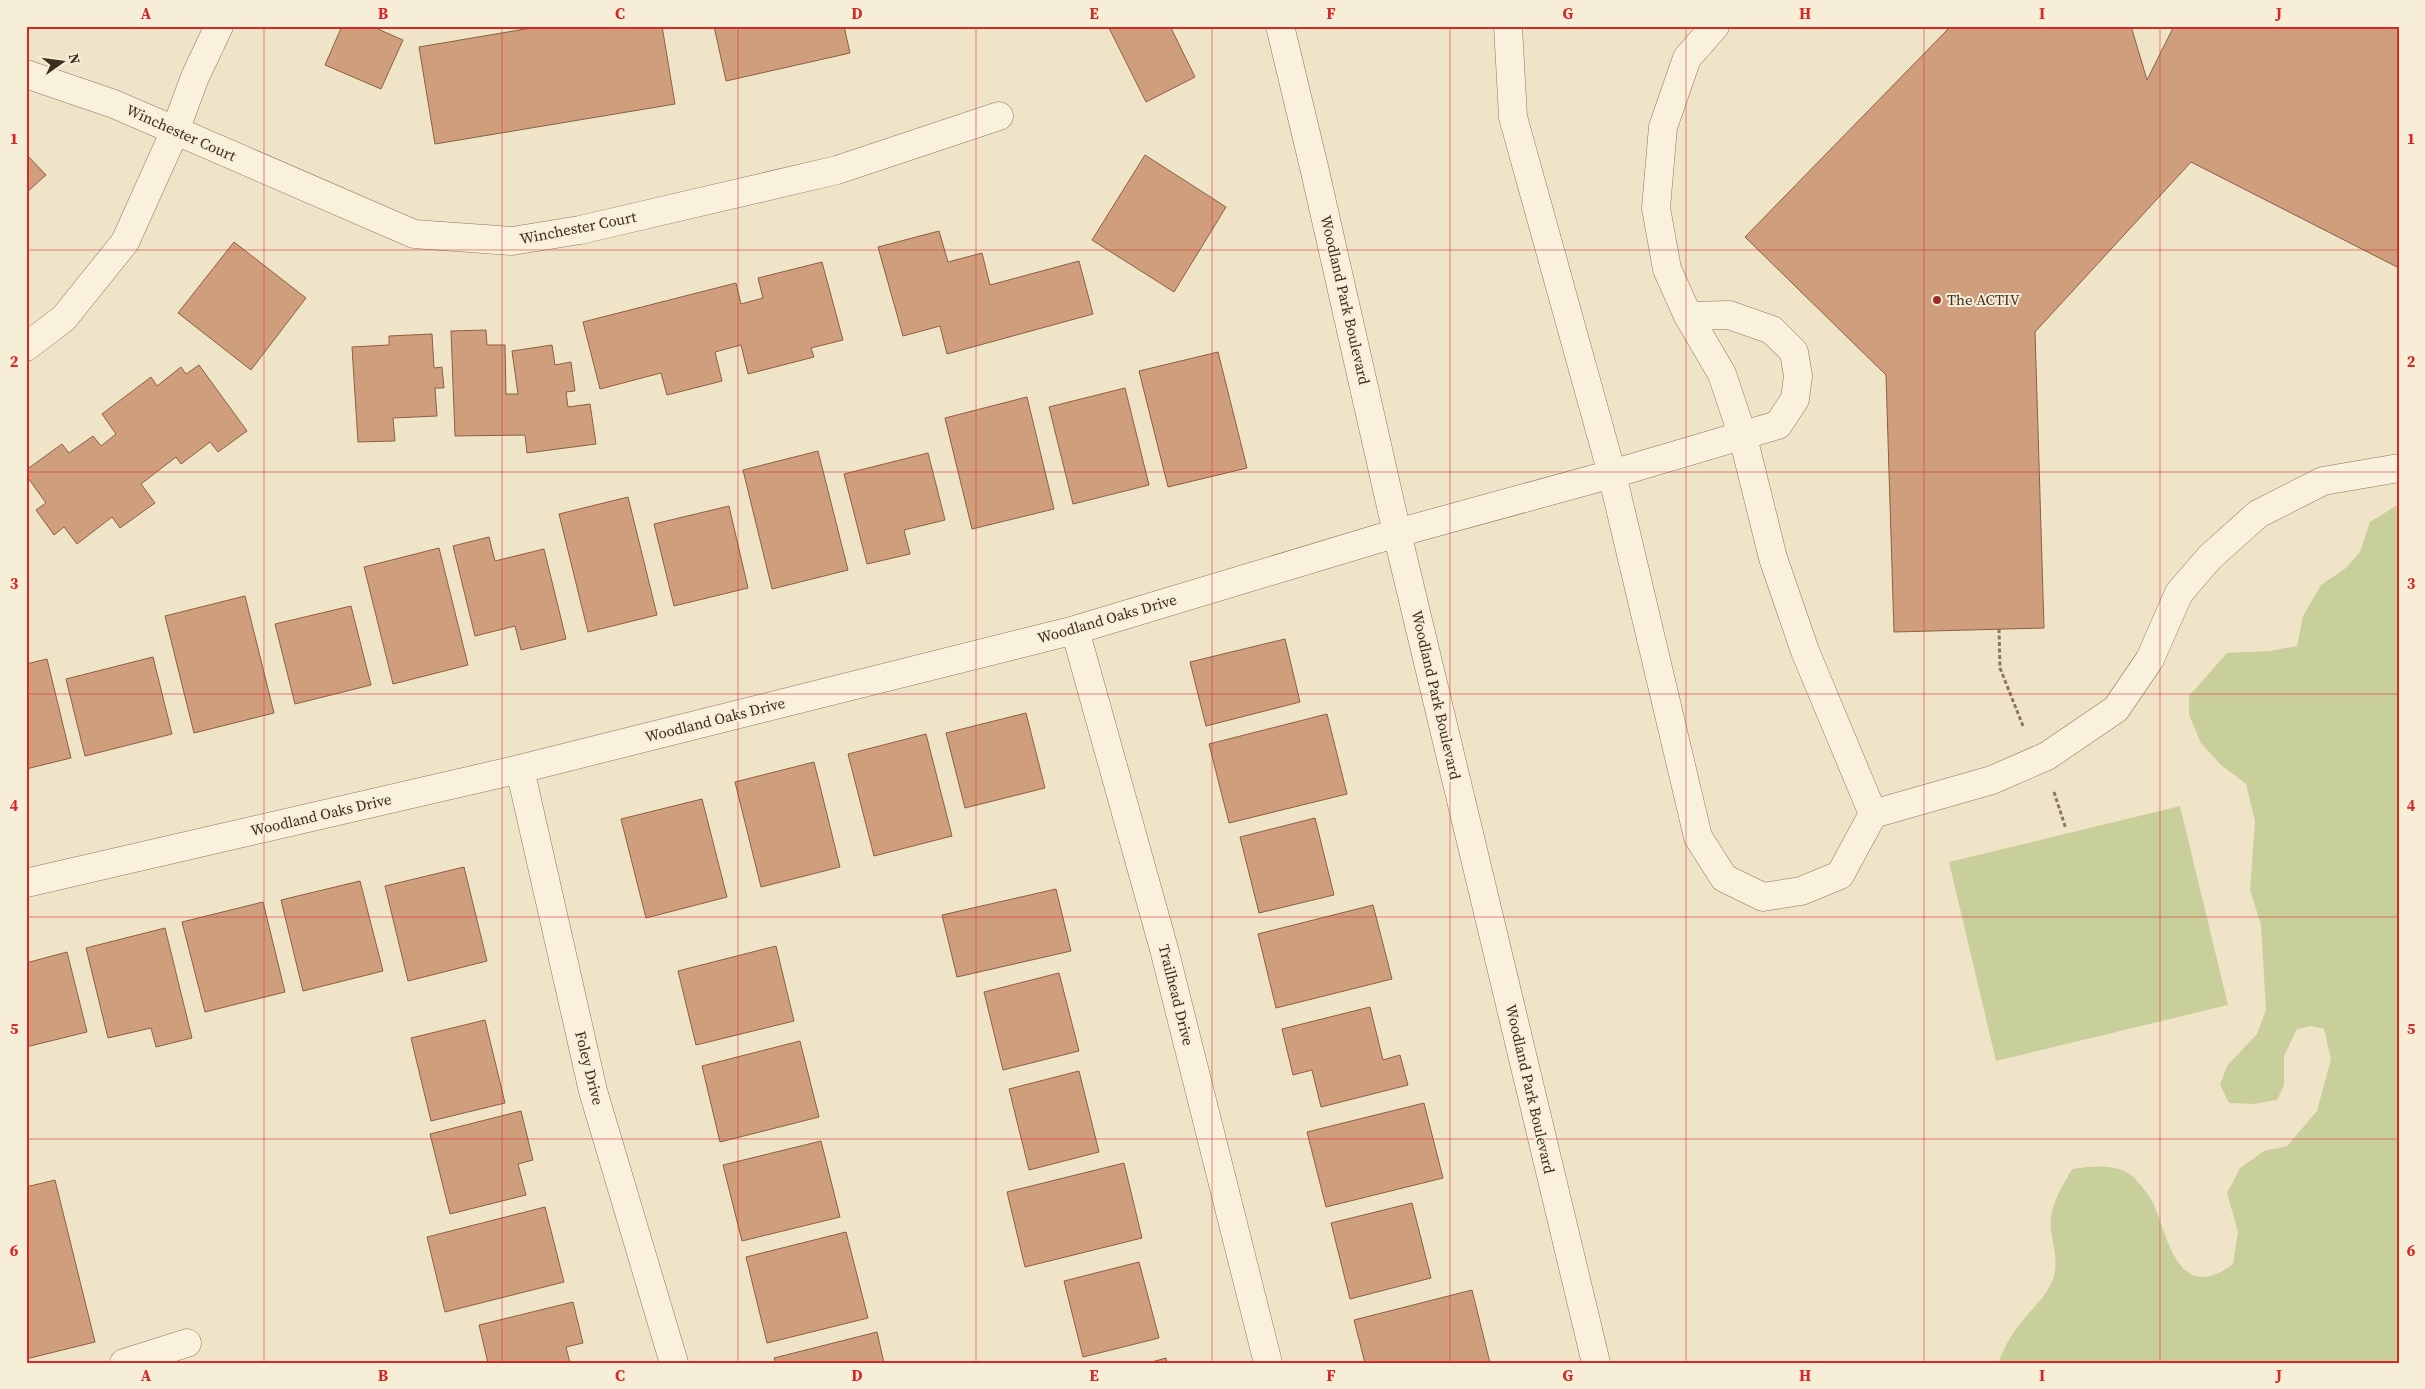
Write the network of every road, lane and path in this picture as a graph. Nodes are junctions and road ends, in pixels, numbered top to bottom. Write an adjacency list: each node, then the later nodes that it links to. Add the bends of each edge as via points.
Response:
1 (219, 26): 7 (street, via 194,77)
2 (1280, 26): 13 (street, Woodland Park Boulevard)
3 (1508, 26): 12 (street, via 1513,117)
4 (1714, 26): 8 (street, via 1687,58 1663,128 1656,208 1667,269)
5 (26, 74): 7 (street, Winchester Court, via 114,104)
6 (999, 116): 7 (street, Winchester Court, via 837,170 580,230 512,241 414,234)
7 (174, 131): 9 (street, via 125,242 64,318)
8 (1688, 316): 10 (street, via 1722,374); 10 (street, Woodland Oaks Drive, via 1729,315 1772,330 1794,352 1798,376 1796,399 1778,425)
9 (26, 347)
10 (1742, 437): 12 (street, Woodland Oaks Drive); 16 (street, via 1773,558 1805,651)
11 (2399, 468): 16 (street, via 2323,481 2258,514 2210,557 2179,593 2150,659 2116,709 2048,756 1992,780)
12 (1612, 474): 13 (street, Woodland Oaks Drive); 16 (street, via 1698,837 1724,878 1763,897 1800,891 1840,875)
13 (1397, 533): 14 (street, Woodland Oaks Drive); 22 (street, Woodland Park Boulevard)
14 (1075, 630): 15 (street, Woodland Oaks Drive); 21 (street, Trailhead Drive, via 1164,949)
15 (520, 769): 17 (street, Woodland Oaks Drive); 20 (street, Foley Drive, via 593,1091)
16 (1873, 814)
17 (26, 883)
18 (187, 1343): 19 (street)
19 (124, 1363)
20 (674, 1363)
21 (1268, 1363)
22 (1596, 1363)

